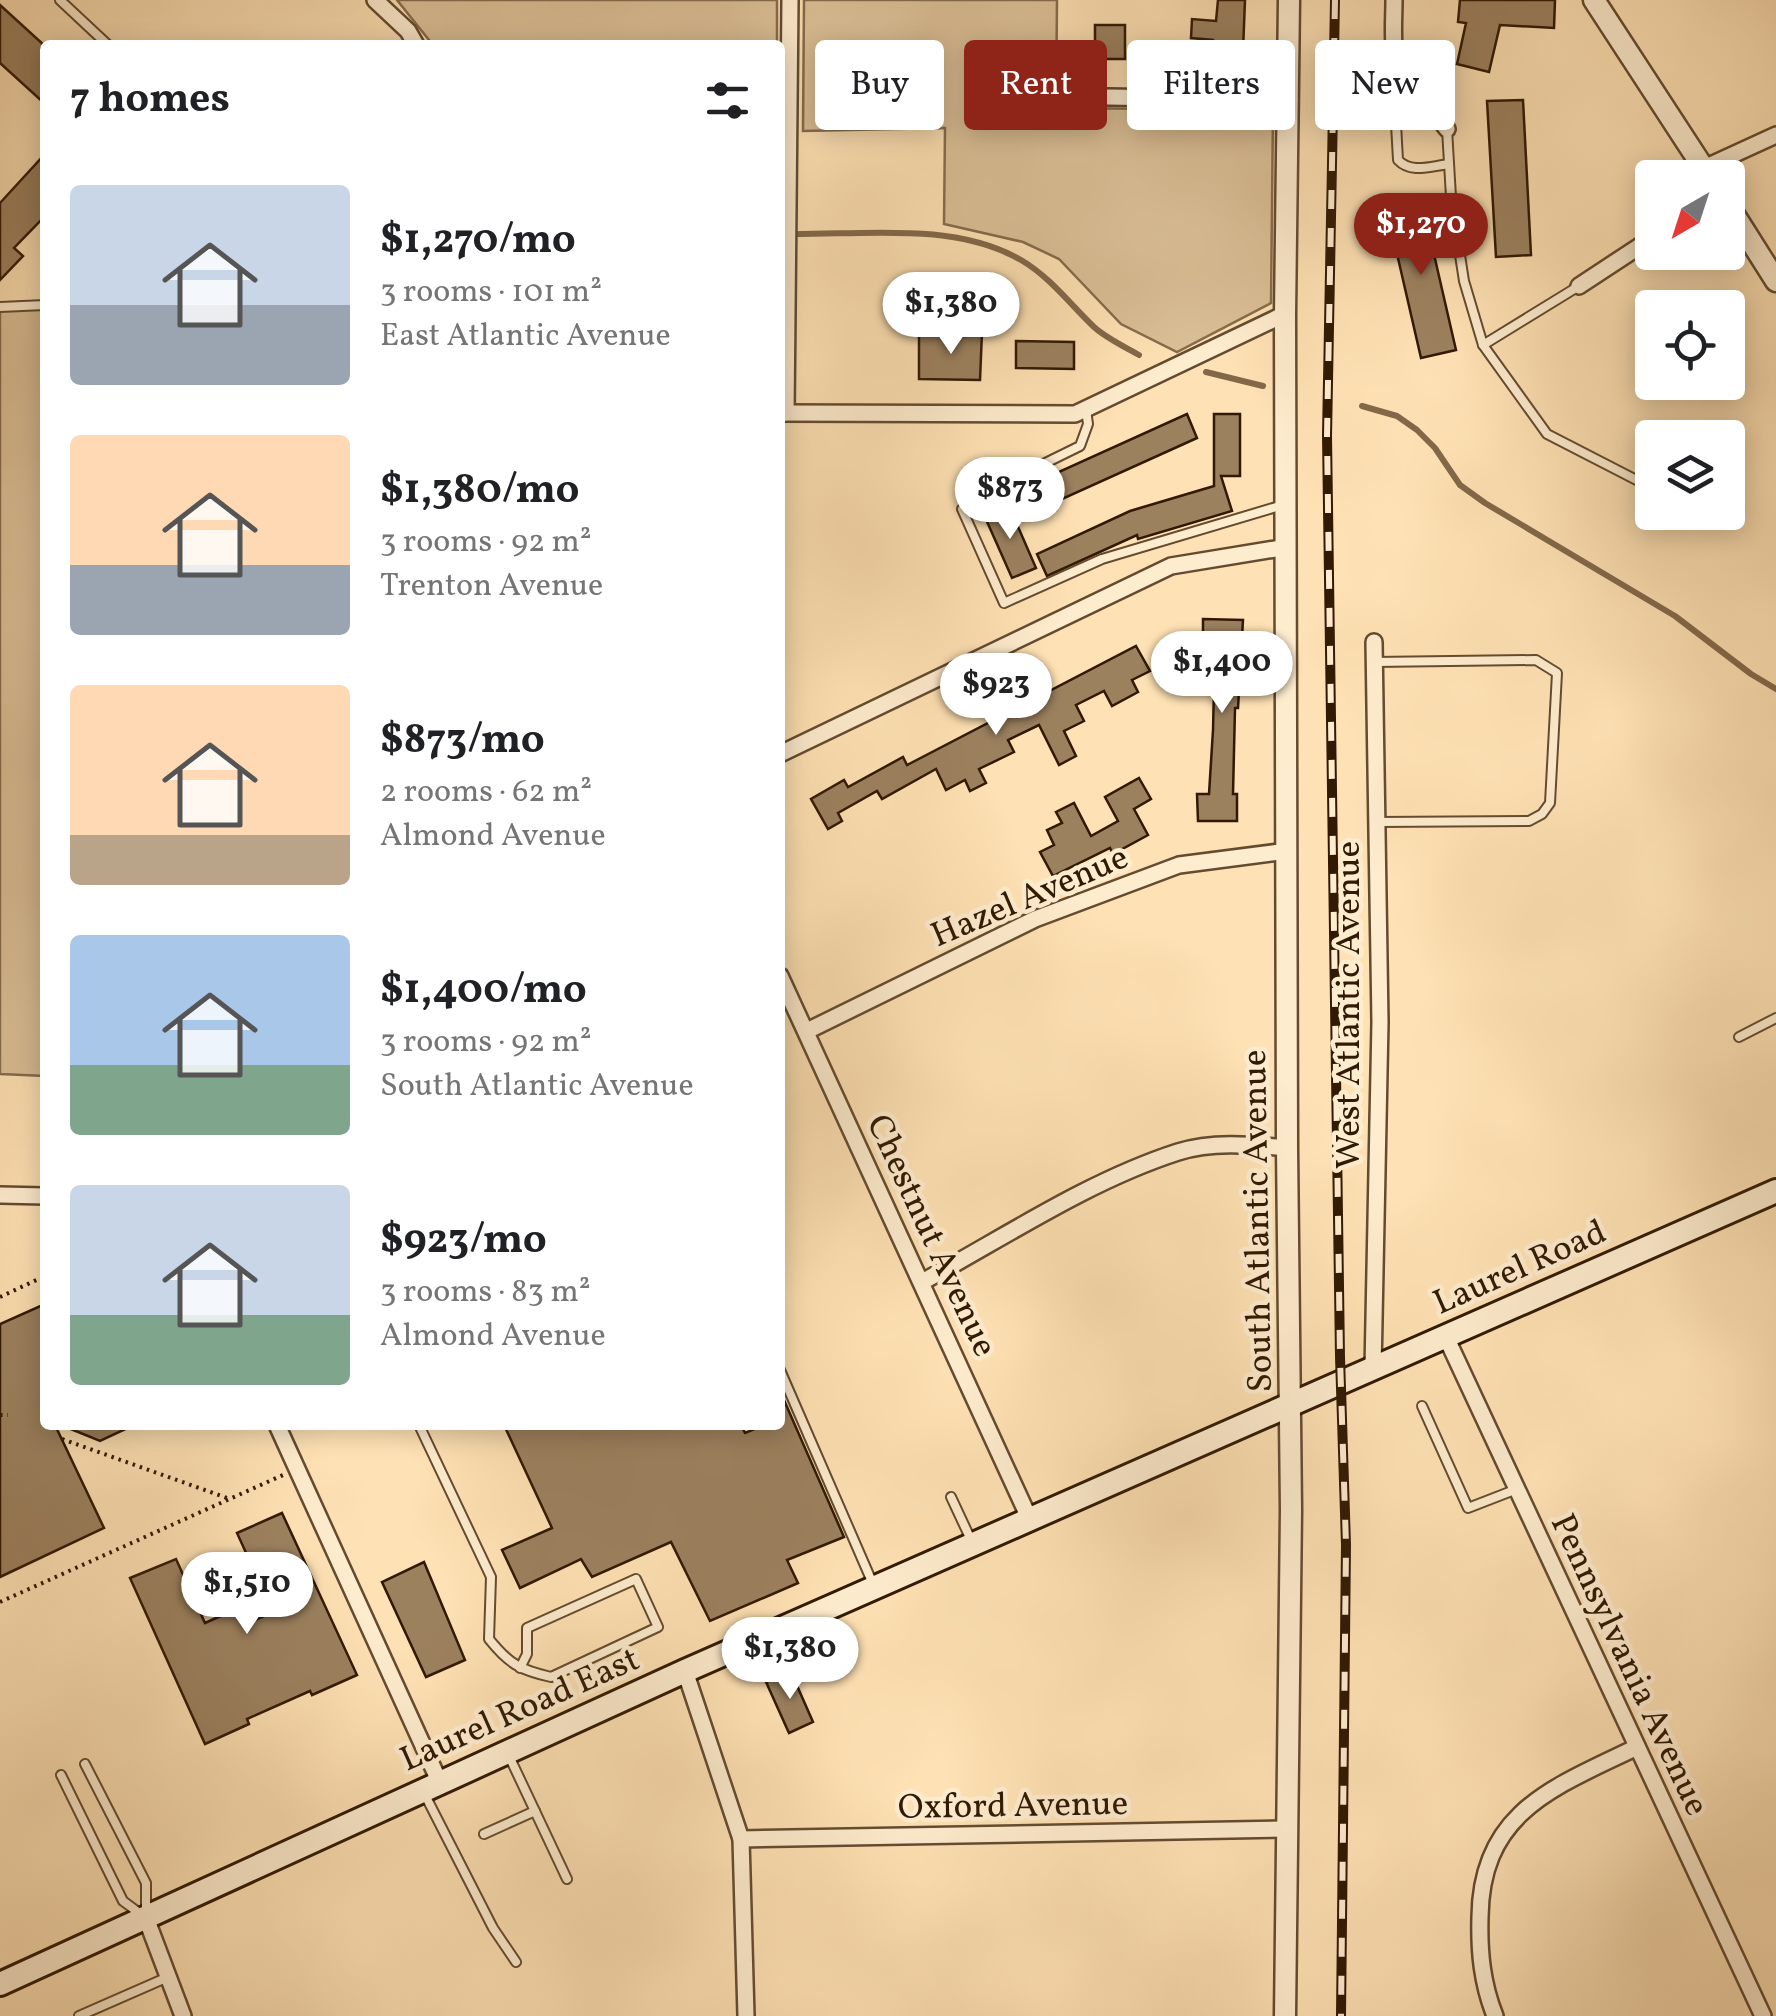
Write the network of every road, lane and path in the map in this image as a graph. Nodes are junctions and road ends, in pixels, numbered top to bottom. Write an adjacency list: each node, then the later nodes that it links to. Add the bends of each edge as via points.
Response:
1 (60, 0): 7 (lane)
2 (375, 0): 8 (street)
3 (790, 0): 24 (street)
4 (1289, 0): 9 (street, South Atlantic Avenue)
5 (1394, 0): 10 (street)
6 (1594, 0): 17 (street)
7 (103, 40)
8 (413, 40)
9 (1289, 40)
10 (1394, 40)
11 (1108, 97): 12 (street)
12 (1127, 97)
13 (1289, 130): 27 (street, South Atlantic Avenue)
14 (1395, 130): 19 (lane, via 1404,167)
15 (1447, 130): 19 (lane)
16 (1776, 135): 18 (street)
17 (1699, 160)
18 (1731, 160)
19 (1449, 164): 28 (lane, via 1464,281)
20 (1745, 232): 22 (street)
21 (1635, 249): 23 (street)
22 (1776, 281)
23 (1579, 286): 28 (lane)
24 (785, 295)
25 (40, 305): 26 (lane)
26 (0, 307)
27 (1286, 314): 29 (street); 32 (street, South Atlantic Avenue)
28 (1482, 346): 31 (lane, via 1547,434)
29 (1086, 409): 30 (street, via 1030,415); 32 (lane, via 1080,446 962,509 1004,603 1102,560)
30 (785, 413)
31 (1635, 479)
32 (1287, 504): 33 (street, South Atlantic Avenue)
33 (1287, 547): 36 (street, via 1170,566); 38 (street, South Atlantic Avenue)
34 (1374, 642): 35 (street, West Atlantic Avenue)
35 (1374, 662): 37 (street, West Atlantic Avenue); 37 (lane, via 1536,660 1557,673 1550,803 1542,814 1529,821)
36 (785, 752)
37 (1377, 822): 51 (street, West Atlantic Avenue)
38 (1287, 851): 41 (street, Hazel Avenue, via 1178,864 1034,919); 43 (street, South Atlantic Avenue)
39 (785, 987): 41 (street, Chestnut Avenue)
40 (1776, 1018): 42 (lane)
41 (806, 1031): 48 (street, Chestnut Avenue)
42 (1739, 1038)
43 (1287, 1148): 48 (street, via 1231,1144 1181,1151 1083,1193); 53 (street, South Atlantic Avenue)
44 (1776, 1191): 50 (main road, Laurel Road)
45 (0, 1195): 46 (street)
46 (40, 1196)
47 (40, 1278): 49 (path)
48 (922, 1282): 64 (street, Chestnut Avenue)
49 (0, 1297)
50 (1446, 1336): 51 (main road, Laurel Road); 61 (street, Pennsylvania Avenue)
51 (1373, 1369): 53 (main road, Laurel Road)
52 (785, 1390): 66 (lane)
53 (1290, 1405): 64 (main road, Laurel Road East); 76 (street, South Atlantic Avenue)
54 (1422, 1406): 61 (lane, via 1468,1508)
55 (0, 1415): 56 (path)
56 (8, 1415)
57 (279, 1430): 60 (street)
58 (422, 1430): 68 (lane, via 492,1576 489,1639)
59 (62, 1439): 63 (path)
60 (297, 1469): 63 (path); 74 (street)
61 (1517, 1489): 70 (street, Pennsylvania Avenue)
62 (951, 1496): 65 (lane)
63 (230, 1499): 67 (path)
64 (1030, 1520): 65 (main road, Laurel Road East)
65 (973, 1545): 66 (main road, Laurel Road East)
66 (874, 1588): 69 (main road, Laurel Road East)
67 (0, 1602)
68 (520, 1668): 68 (lane, via 551,1677 658,1627 636,1580 527,1628)
69 (685, 1672): 71 (main road, Laurel Road East); 78 (street)
70 (1637, 1748): 90 (street, via 1539,1797 1492,1850 1479,1931); 91 (street, Pennsylvania Avenue)
71 (507, 1752): 74 (main road, Laurel Road East); 75 (lane)
72 (85, 1764): 80 (lane, via 146,1884)
73 (61, 1775): 80 (lane, via 123,1901)
74 (431, 1787): 80 (main road, Laurel Road East); 81 (lane, via 493,1928)
75 (535, 1810): 77 (lane); 79 (lane)
76 (1286, 1829): 78 (street, Oxford Avenue); 89 (street, South Atlantic Avenue)
77 (484, 1834)
78 (740, 1839): 88 (street)
79 (567, 1879)
80 (146, 1918): 82 (street); 83 (main road, Laurel Road East)
81 (516, 1962)
82 (168, 1977): 84 (lane); 87 (street)
83 (0, 1984)
84 (105, 2005): 85 (lane); 86 (lane)
85 (80, 2016)
86 (110, 2016)
87 (183, 2016)
88 (746, 2016)
89 (1285, 2016)
90 (1495, 2016)
91 (1762, 2016)

